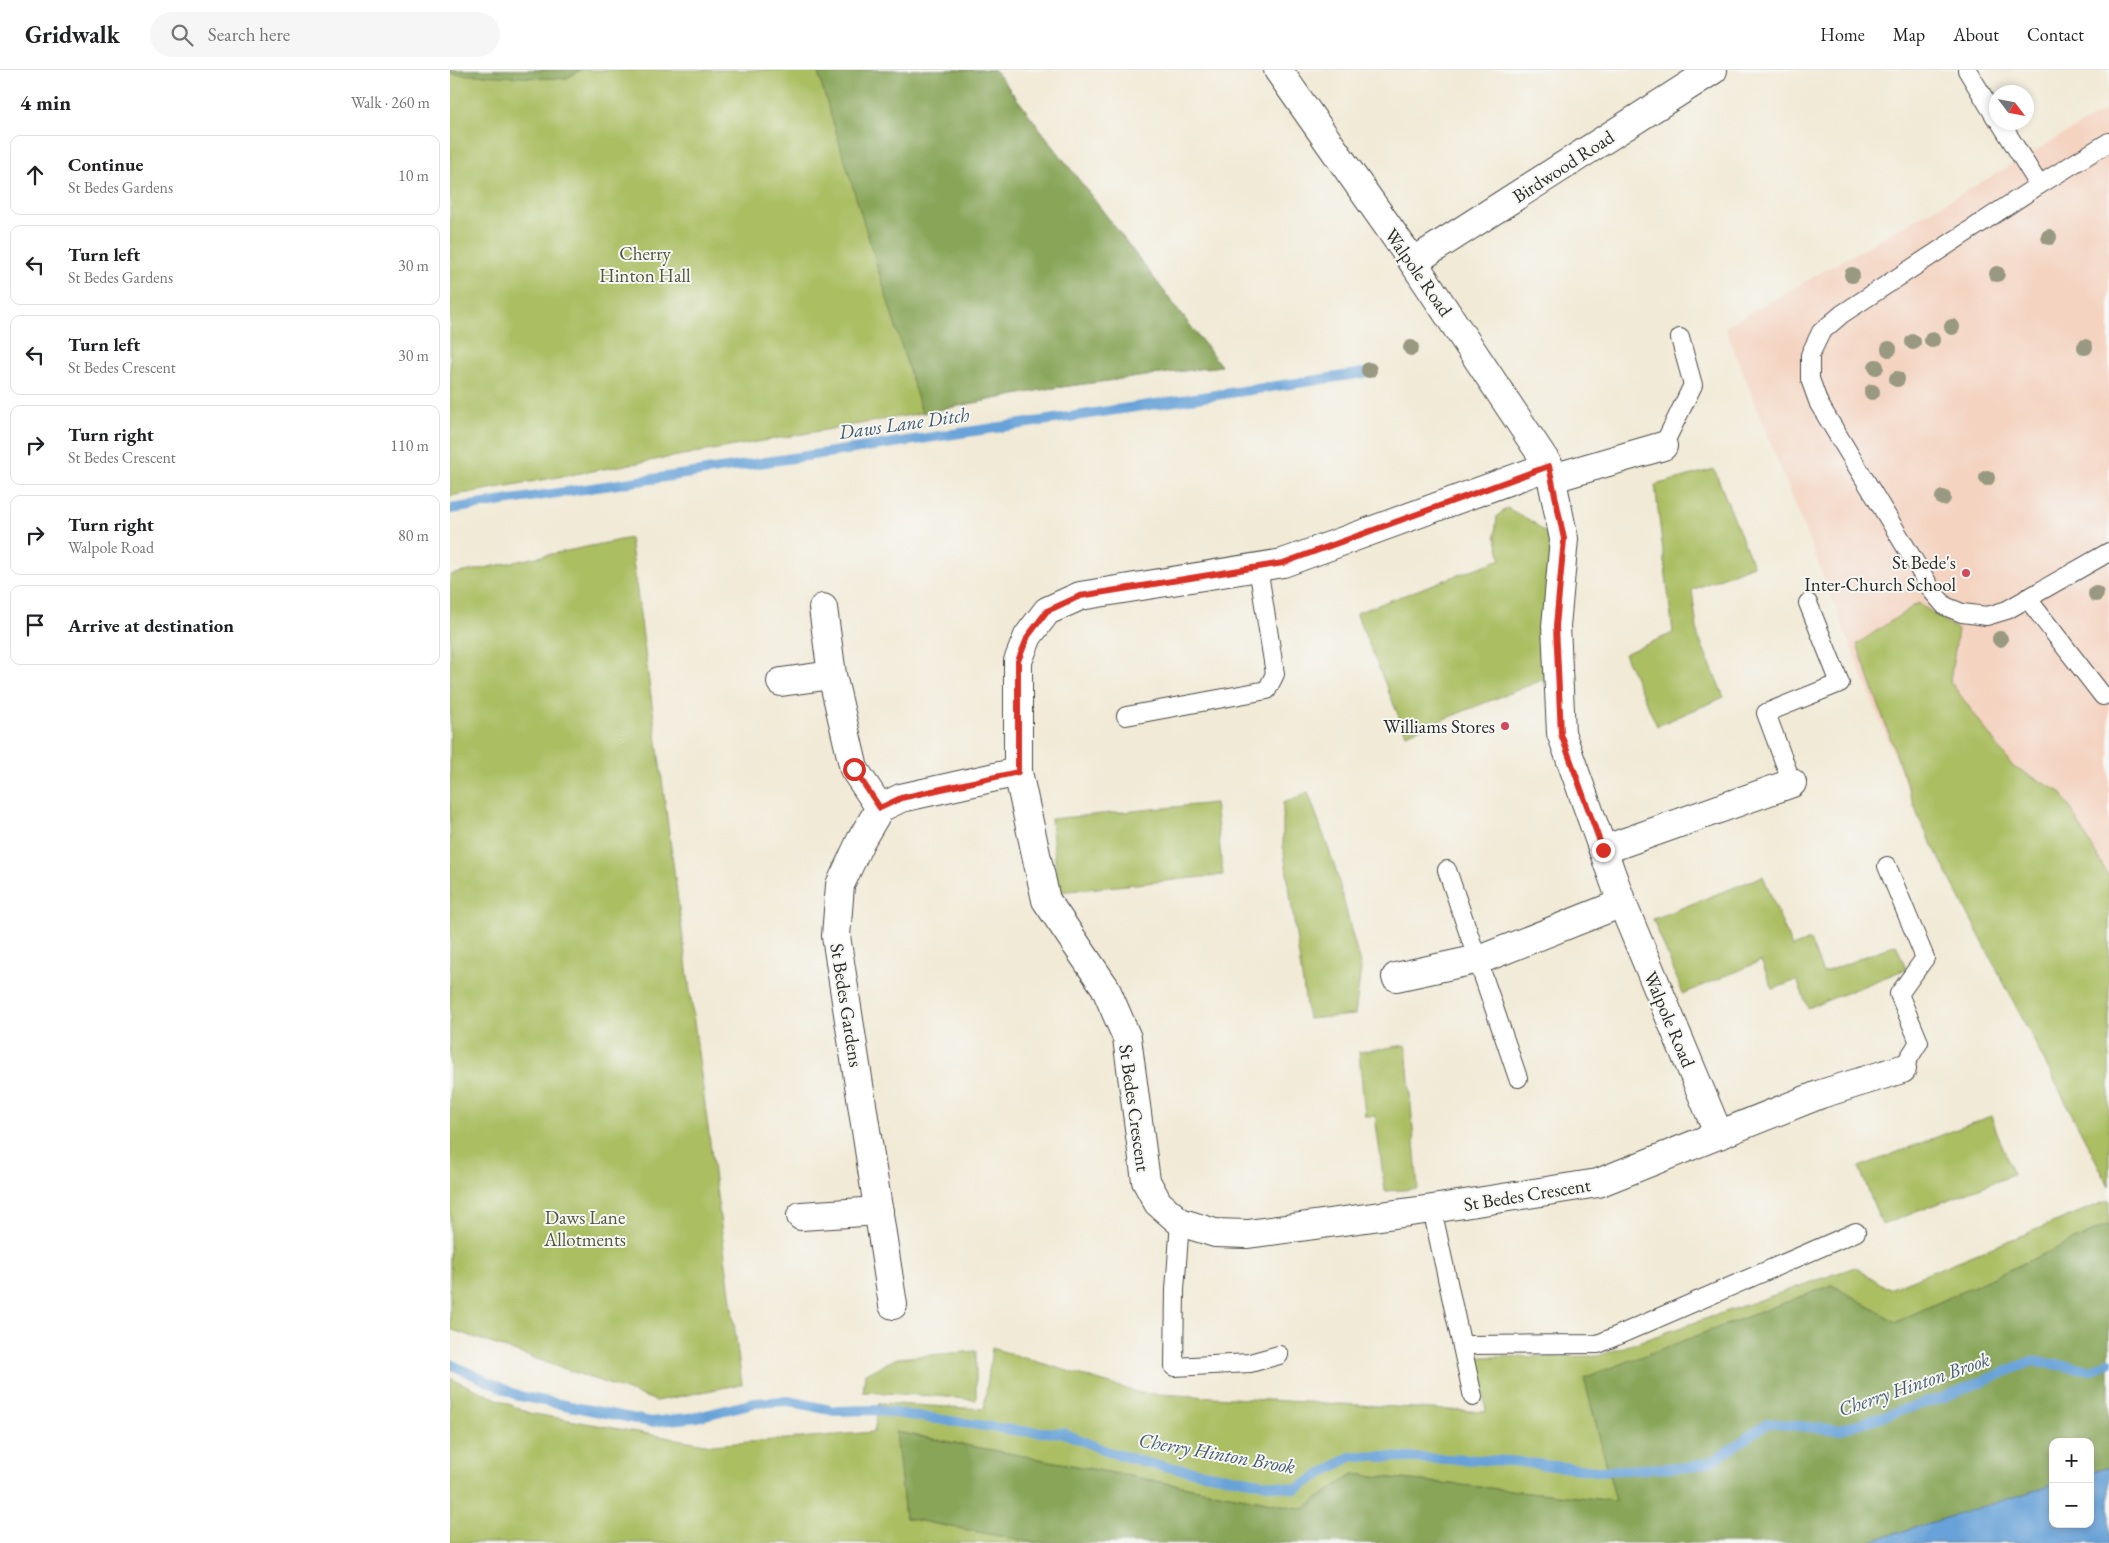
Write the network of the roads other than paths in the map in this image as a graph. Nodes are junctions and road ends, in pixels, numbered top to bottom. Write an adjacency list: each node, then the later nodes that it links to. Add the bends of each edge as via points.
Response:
1 (1278, 70): 8 (street, Walpole Road)
2 (1713, 70): 8 (street, Birdwood Road)
3 (1967, 70): 4 (lane)
4 (1989, 106)
5 (2005, 130): 7 (lane)
6 (2109, 142): 7 (lane)
7 (2039, 185): 14 (lane, via 1842,314 1821,332 1810,355 1810,379 1818,404 1933,592 1945,606 1962,613 1987,616 2007,610)
8 (1413, 262): 11 (street, Walpole Road)
9 (1680, 338): 10 (lane, via 1693,385)
10 (1663, 446): 11 (street)
11 (1551, 472): 13 (street, St Bedes Crescent, via 1283,563); 24 (street, Walpole Road, via 1564,539 1556,626 1561,734)
12 (2109, 552): 14 (lane)
13 (1258, 567): 20 (lane, via 1275,674 1267,690); 21 (street, St Bedes Crescent, via 1080,596 1047,611 1028,636 1018,661)
14 (2027, 598): 19 (lane)
15 (1808, 603): 22 (lane, via 1840,683 1766,713)
16 (823, 608): 17 (street)
17 (832, 675): 18 (street); 23 (street, via 854,769)
18 (781, 682)
19 (2103, 696)
20 (1126, 716)
21 (1018, 772): 23 (street, via 901,798); 36 (street, St Bedes Crescent, via 1046,900 1105,987 1127,1038 1146,1181 1158,1203)
22 (1792, 783): 24 (street)
23 (880, 808): 34 (street, St Bedes Gardens, via 840,885 836,936)
24 (1603, 850): 27 (street, Walpole Road)
25 (1887, 866): 30 (lane, via 1925,958 1899,994 1919,1042)
26 (1447, 870): 28 (lane)
27 (1622, 903): 28 (street); 32 (street, Walpole Road)
28 (1477, 960): 29 (street); 31 (lane)
29 (1396, 977)
30 (1902, 1069): 32 (street, St Bedes Crescent, via 1821,1094)
31 (1518, 1078)
32 (1720, 1135): 33 (street, St Bedes Crescent, via 1598,1183)
33 (1432, 1209): 36 (street, St Bedes Crescent, via 1248,1234 1215,1233); 39 (lane)
34 (879, 1211): 35 (street); 38 (street, St Bedes Gardens)
35 (801, 1216)
36 (1180, 1222): 40 (lane, via 1174,1367 1250,1362)
37 (1856, 1232): 39 (lane, via 1598,1344)
38 (893, 1305)
39 (1463, 1345): 41 (lane)
40 (1279, 1355)
41 (1473, 1397)

